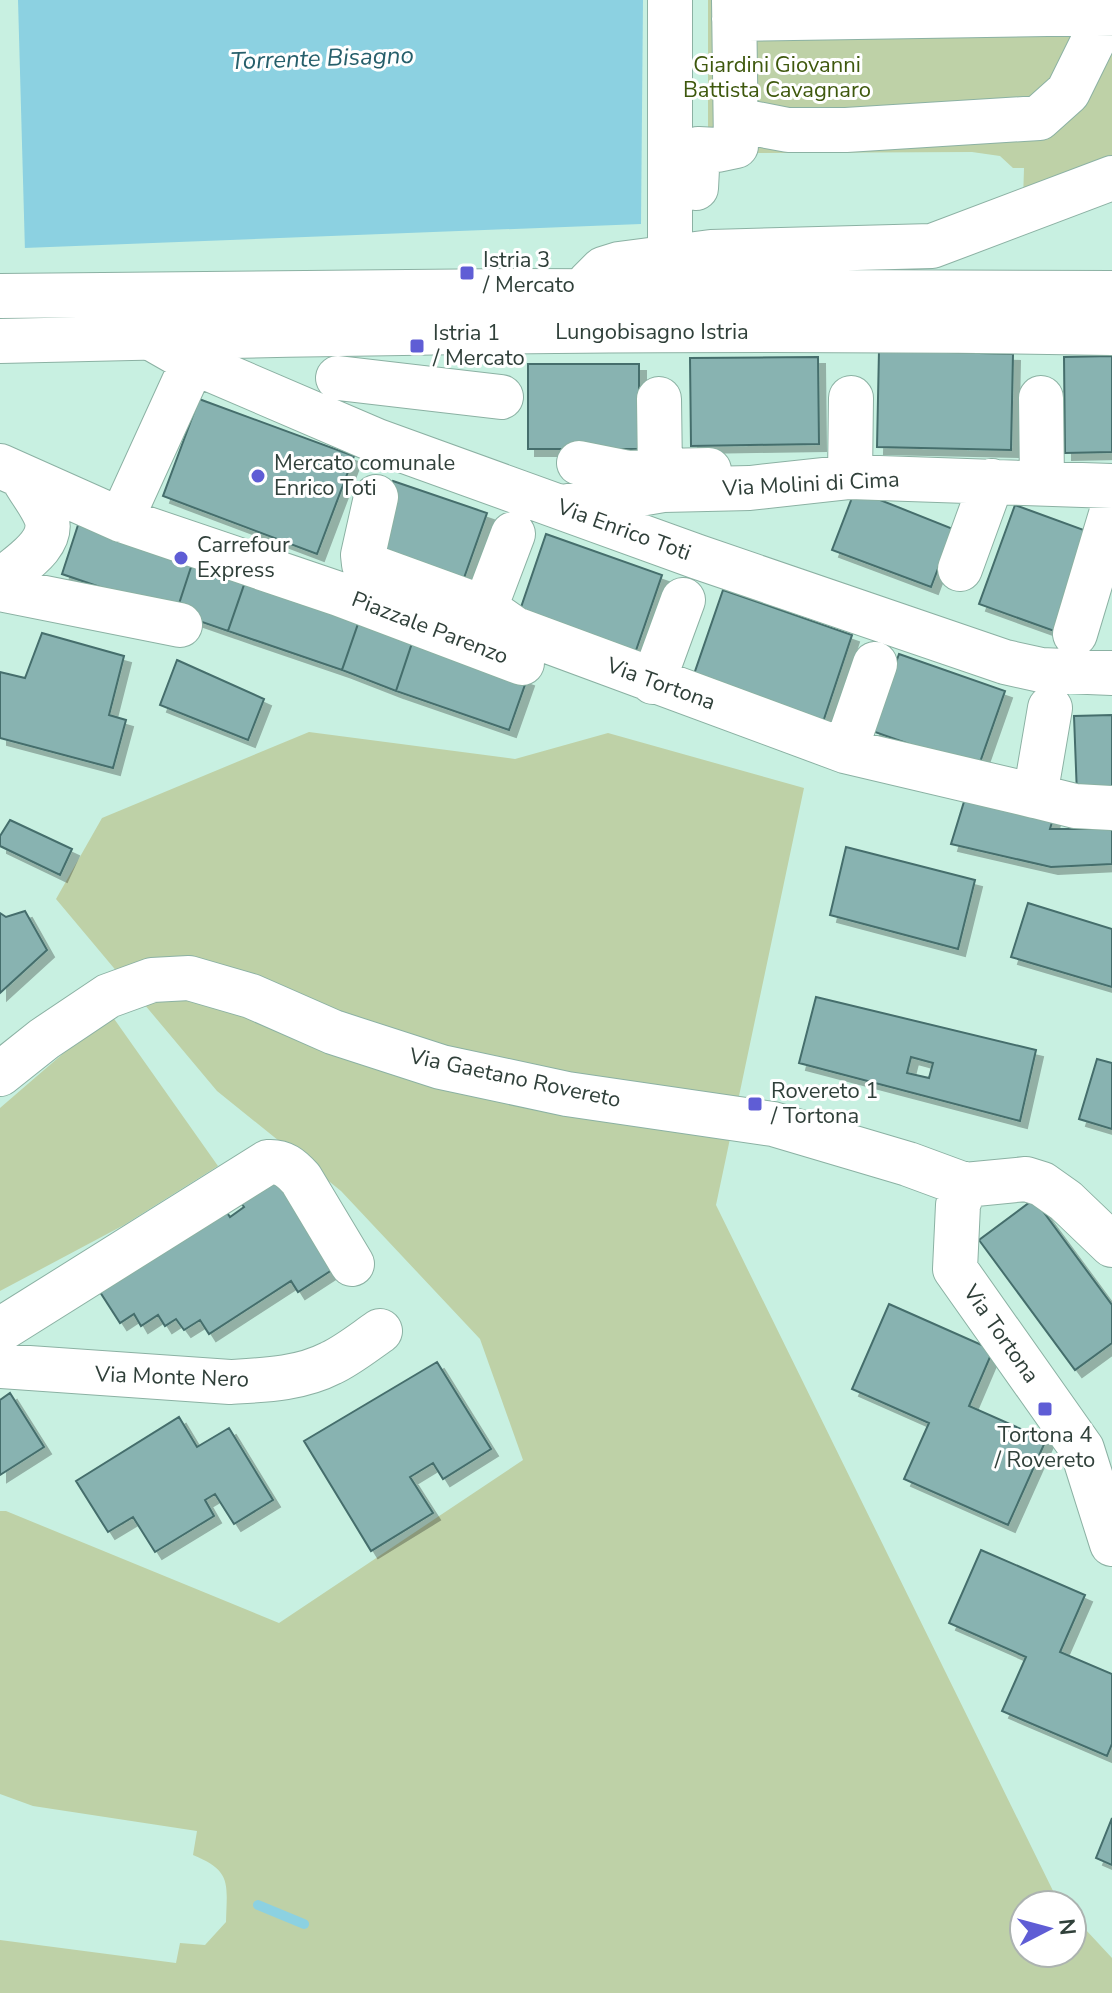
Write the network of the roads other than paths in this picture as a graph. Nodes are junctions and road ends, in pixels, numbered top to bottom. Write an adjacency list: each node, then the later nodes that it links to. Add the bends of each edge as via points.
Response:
1 (670, 0): 7 (street)
2 (734, 9): 3 (street); 4 (street)
3 (1110, 13): 4 (street, via 1068,92 1039,118 846,130 788,130)
4 (736, 120): 6 (street, via 736,146 698,149)
5 (1112, 178): 7 (street, via 932,246)
6 (696, 188)
7 (670, 257): 8 (street, via 603,269)
8 (584, 292): 9 (street, Lungobisagno Istria); 10 (street, Lungobisagno Istria)
9 (1112, 293)
10 (0, 296)
11 (1112, 333): 12 (street, Lungobisagno Istria)
12 (356, 334): 13 (street, Lungobisagno Istria); 16 (street)
13 (151, 338): 14 (street, Lungobisagno Istria); 15 (street, Via Enrico Toti)
14 (0, 341)
15 (193, 362): 16 (street, Via Enrico Toti); 32 (street)
16 (329, 397): 17 (street); 21 (street, Via Enrico Toti)
17 (501, 397)
18 (851, 398): 25 (street)
19 (1041, 398): 27 (street)
20 (659, 399): 23 (street)
21 (377, 441): 30 (street, Via Enrico Toti); 37 (street, Piazzale Parenzo)
22 (579, 463): 23 (street, via 629,473)
23 (660, 471): 25 (street, via 828,462)
24 (12, 472): 32 (street, Piazzale Parenzo); 35 (street, Piazzale Parenzo, via 47,520 40,547)
25 (850, 477): 26 (street, Via Molini di Cima); 30 (street, Via Molini di Cima, via 750,488 663,490)
26 (992, 481): 27 (street, Via Molini di Cima); 34 (street)
27 (1042, 482): 28 (street, Via Molini di Cima)
28 (1112, 486)
29 (376, 497): 39 (street, Via Tortona, via 364,564)
30 (560, 508): 44 (street, Via Enrico Toti, via 1005,662 1041,670)
31 (1112, 511): 41 (street)
32 (121, 520): 37 (street, Piazzale Parenzo)
33 (513, 534): 39 (street)
34 (960, 569)
35 (0, 581)
36 (0, 589): 40 (street)
37 (339, 594): 42 (street, Piazzale Parenzo)
38 (683, 600): 45 (street)
39 (485, 608): 45 (street, Via Tortona, via 515,629)
40 (180, 625)
41 (1075, 634)
42 (522, 663)
43 (875, 664): 47 (street)
44 (1112, 673)
45 (653, 682): 47 (street, Via Tortona)
46 (1050, 708): 48 (street)
47 (845, 751): 48 (street, Via Tortona)
48 (1035, 796): 49 (street, Via Tortona)
49 (1112, 808)
50 (0, 1074): 51 (street, Via Gaetano Rovereto, via 108,996 138,983 189,978 441,1067 567,1094 773,1124)
51 (965, 1185): 52 (street, via 1026,1179 1042,1184); 57 (street, Via Tortona, via 958,1205 955,1269 1082,1449)
52 (1112, 1245)
53 (352, 1264): 54 (street, via 301,1179 290,1167 268,1162)
54 (0, 1330)
55 (380, 1331): 56 (street, Via Monte Nero, via 334,1362 267,1380)
56 (0, 1366)
57 (1112, 1544)

